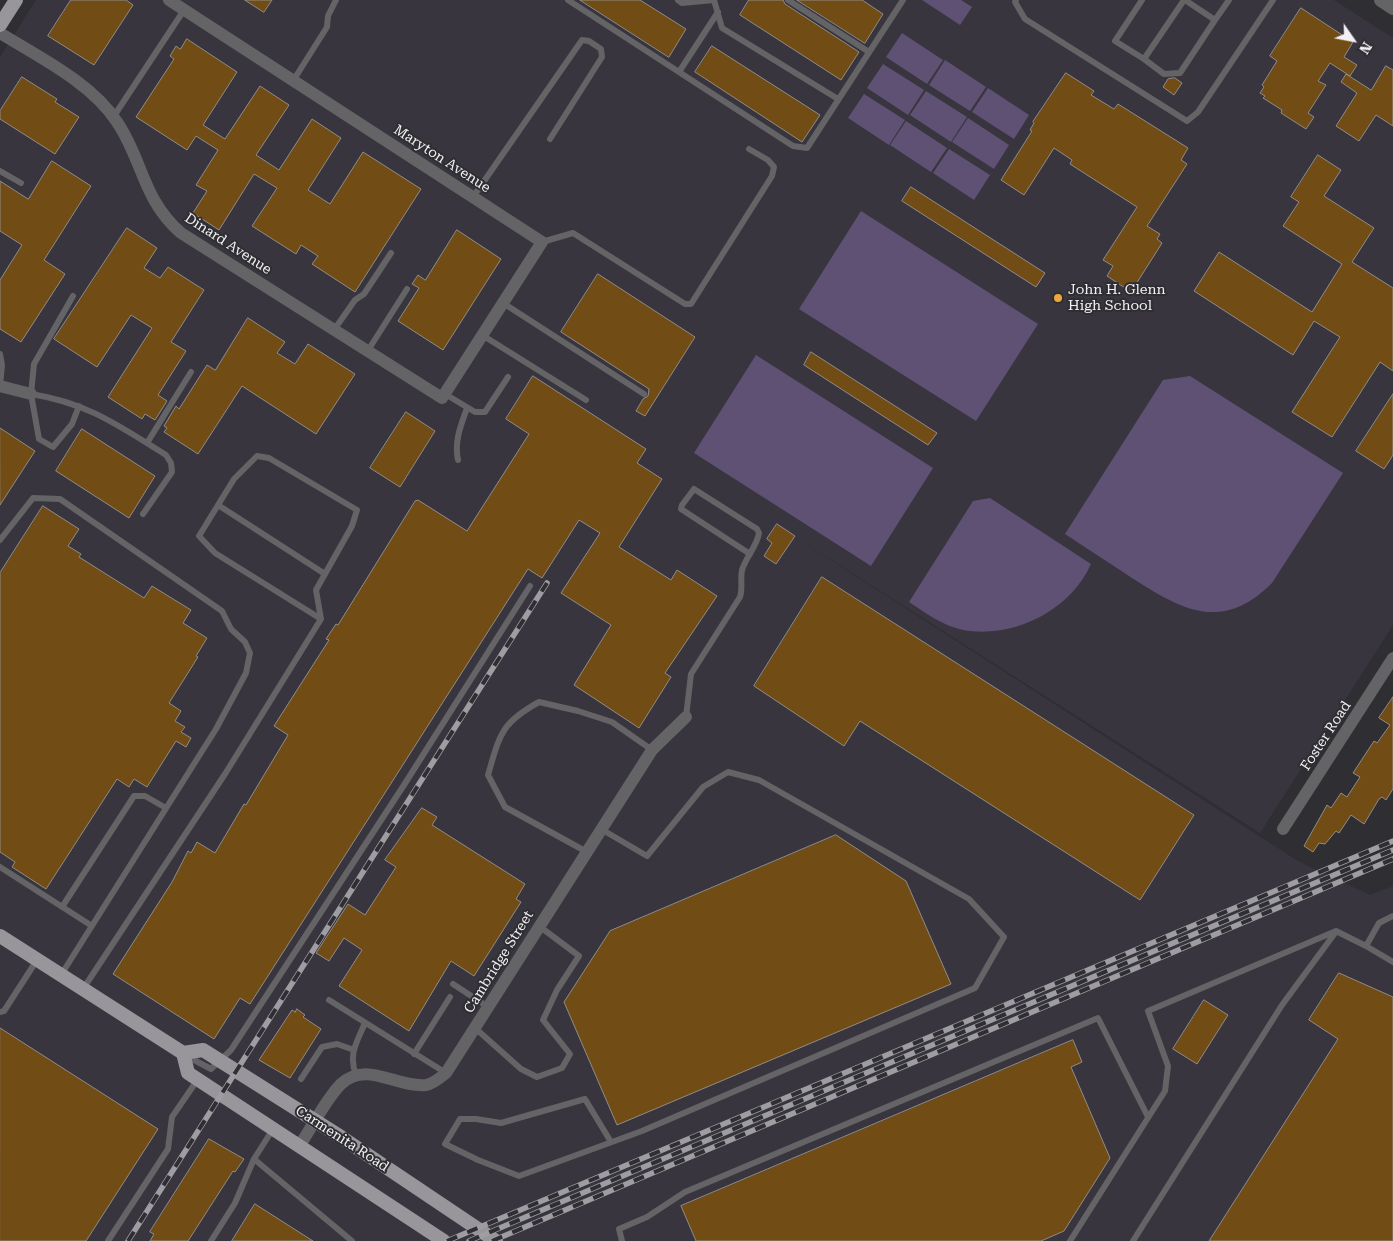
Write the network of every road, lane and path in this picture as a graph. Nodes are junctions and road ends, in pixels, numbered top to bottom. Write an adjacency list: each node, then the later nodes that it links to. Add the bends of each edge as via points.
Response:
1 (16, 0): 18 (main road)
2 (169, 0): 16 (street, Maryton Avenue)
3 (336, 0): 23 (lane, via 328,16 327,27)
4 (568, 0): 22 (lane)
5 (678, 0): 14 (lane)
6 (788, 0): 20 (lane)
7 (902, 0): 20 (lane)
8 (1016, 0): 12 (lane, via 1024,19 1187,121 1198,112)
9 (1142, 0): 21 (lane, via 1115,42)
10 (1185, 0): 17 (lane); 21 (lane)
11 (1229, 0): 17 (lane)
12 (1273, 0)
13 (1380, 0): 15 (street)
14 (715, 4): 22 (lane); 24 (lane, via 722,28)
15 (1393, 8)
16 (184, 10): 23 (street, Maryton Avenue); 25 (lane)
17 (1215, 20): 21 (lane, via 1180,73 1164,74)
18 (0, 25)
19 (0, 33): 25 (street, Dinard Avenue, via 89,91)
20 (869, 52): 24 (lane)
21 (1144, 60)
22 (679, 72): 24 (lane, via 793,146 807,148)
23 (294, 81): 30 (street, Maryton Avenue)
24 (838, 100)
25 (114, 116): 36 (street, Dinard Avenue, via 156,204 171,224)
26 (550, 139): 30 (lane, via 602,57 601,49 589,41 582,40)
27 (749, 149): 31 (lane, via 774,167 772,176 691,304 686,304 573,233)
28 (0, 171): 29 (lane)
29 (21, 183)
30 (473, 197): 31 (street, Maryton Avenue)
31 (542, 242): 35 (street)
32 (391, 253): 36 (lane, via 364,294)
33 (407, 290): 38 (lane)
34 (74, 296): 43 (lane, via 34,364)
35 (503, 303): 37 (street); 44 (lane)
36 (334, 330): 38 (street, Dinard Avenue)
37 (482, 335): 45 (street); 46 (lane)
38 (368, 352): 45 (street, Dinard Avenue)
39 (0, 354): 42 (lane)
40 (191, 372): 49 (lane)
41 (508, 377): 48 (lane, via 485,412)
42 (0, 386): 43 (street)
43 (31, 394): 47 (lane); 47 (lane, via 39,439 53,447 72,424)
44 (644, 394)
45 (443, 396): 48 (lane)
46 (586, 400)
47 (79, 406): 49 (lane)
48 (467, 408): 50 (lane, via 458,435)
49 (147, 443): 52 (lane, via 166,455 172,472)
50 (458, 460)
51 (218, 505): 55 (lane); 55 (lane, via 234,479 257,456 268,458 357,510 352,526); 57 (lane, via 199,536 203,542 215,553)
52 (143, 514)
53 (0, 540): 61 (lane, via 33,498 60,499 222,611 231,629 245,642 250,653 246,673 216,729)
54 (750, 554): 54 (lane, via 760,533 757,528 694,489 681,510); 59 (lane, via 740,579 743,589 740,597 691,674)
55 (325, 574): 57 (lane, via 316,590)
56 (530, 586): 87 (lane, via 266,997 231,1050)
57 (321, 619): 77 (lane, via 225,774)
58 (1393, 658): 63 (street, Foster Road)
59 (686, 717): 60 (street, Cambridge Street)
60 (652, 750): 62 (street, Cambridge Street); 64 (lane, via 612,722 539,702 515,715 499,737 488,775 506,807)
61 (166, 808): 66 (lane, via 144,796 134,796); 68 (lane)
62 (601, 829): 64 (street, Cambridge Street); 95 (lane, via 647,856 703,787 728,772 759,780 969,898 1004,937 976,988 742,1090)
63 (1283, 830)
64 (587, 852): 69 (street, Cambridge Street)
65 (0, 867): 66 (lane)
66 (62, 907): 68 (lane)
67 (1393, 916): 72 (lane, via 1379,923)
68 (92, 926): 75 (lane)
69 (540, 926): 80 (street, Cambridge Street); 83 (lane, via 579,956 557,990 543,1020 570,1054 562,1068 537,1077 521,1069)
70 (1336, 931): 72 (lane); 92 (lane, via 1148,1011 1168,1066 1165,1091); 105 (lane, via 1282,1005)
71 (0, 936): 73 (main road, Carmenita Road)
72 (1366, 946): 74 (lane)
73 (37, 960): 75 (main road, Carmenita Road); 81 (lane, via 4,1011)
74 (1393, 962)
75 (61, 975): 77 (main road, Carmenita Road)
76 (453, 984): 80 (lane)
77 (83, 989): 86 (main road, Carmenita Road)
78 (450, 997): 85 (lane)
79 (329, 1000): 82 (lane)
80 (488, 1006): 83 (street, Cambridge Street)
81 (0, 1012)
82 (365, 1023): 84 (lane); 85 (lane)
83 (475, 1028): 88 (street, Cambridge Street)
84 (354, 1050): 89 (lane); 91 (lane, via 337,1044 322,1046)
85 (414, 1054): 88 (lane)
86 (184, 1056): 87 (main road, Carmenita Road, via 203,1050); 90 (main road, Carmenita Road, via 188,1073)
87 (219, 1060): 93 (main road, Carmenita Road)
88 (446, 1074): 89 (street, via 426,1085 407,1084 370,1073)
89 (356, 1075): 93 (street, via 341,1084)
90 (198, 1079): 94 (main road, Carmenita Road); 98 (lane, via 172,1117 168,1150)
91 (301, 1079)
92 (1148, 1118): 103 (lane, via 1098,1018 685,1192 647,1217 619,1229); 104 (lane)
93 (316, 1121): 96 (street); 102 (main road, Carmenita Road)
94 (274, 1128): 96 (main road, Carmenita Road); 97 (lane)
95 (611, 1142): 95 (lane, via 584,1099 501,1123 476,1118 460,1119 445,1144 519,1176)
96 (300, 1145): 101 (main road, Carmenita Road)
97 (254, 1159): 99 (lane, via 235,1203); 100 (lane)
98 (108, 1241)
99 (211, 1241)
100 (352, 1241)
101 (444, 1241)
102 (496, 1241)
103 (622, 1241)
104 (1070, 1241)
105 (1133, 1241)

